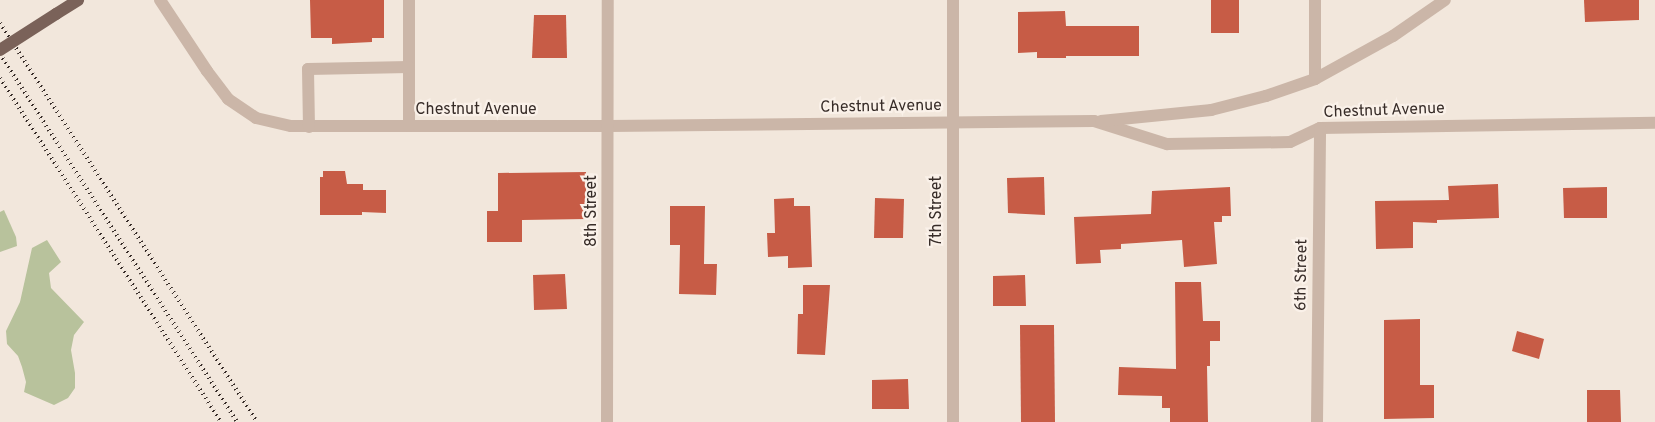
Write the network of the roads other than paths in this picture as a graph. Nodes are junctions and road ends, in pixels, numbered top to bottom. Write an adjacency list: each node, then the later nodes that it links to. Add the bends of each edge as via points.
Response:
1 (78, 0): 8 (main road, bridge)
2 (160, 0): 16 (street, Chestnut Avenue, via 228,98 256,118)
3 (409, 0): 9 (street)
4 (608, 0): 15 (street, 8th Street)
5 (953, 0): 12 (street, 7th Street)
6 (1315, 0): 10 (street)
7 (1445, 0): 10 (street, via 1393,36)
8 (0, 50)
9 (409, 67): 14 (street); 16 (street, via 308,69)
10 (1315, 79): 11 (street, via 1211,110)
11 (1094, 121): 12 (street, Chestnut Avenue); 17 (street, Chestnut Avenue, via 1167,144 1290,142)
12 (953, 122): 15 (street, Chestnut Avenue); 19 (street, 7th Street)
13 (1655, 123): 17 (street, Chestnut Avenue)
14 (409, 126): 15 (street, Chestnut Avenue); 16 (street, Chestnut Avenue)
15 (609, 126): 18 (street, 8th Street)
16 (310, 127)
17 (1320, 128): 20 (street, 6th Street)
18 (607, 422)
19 (953, 422)
20 (1317, 422)

